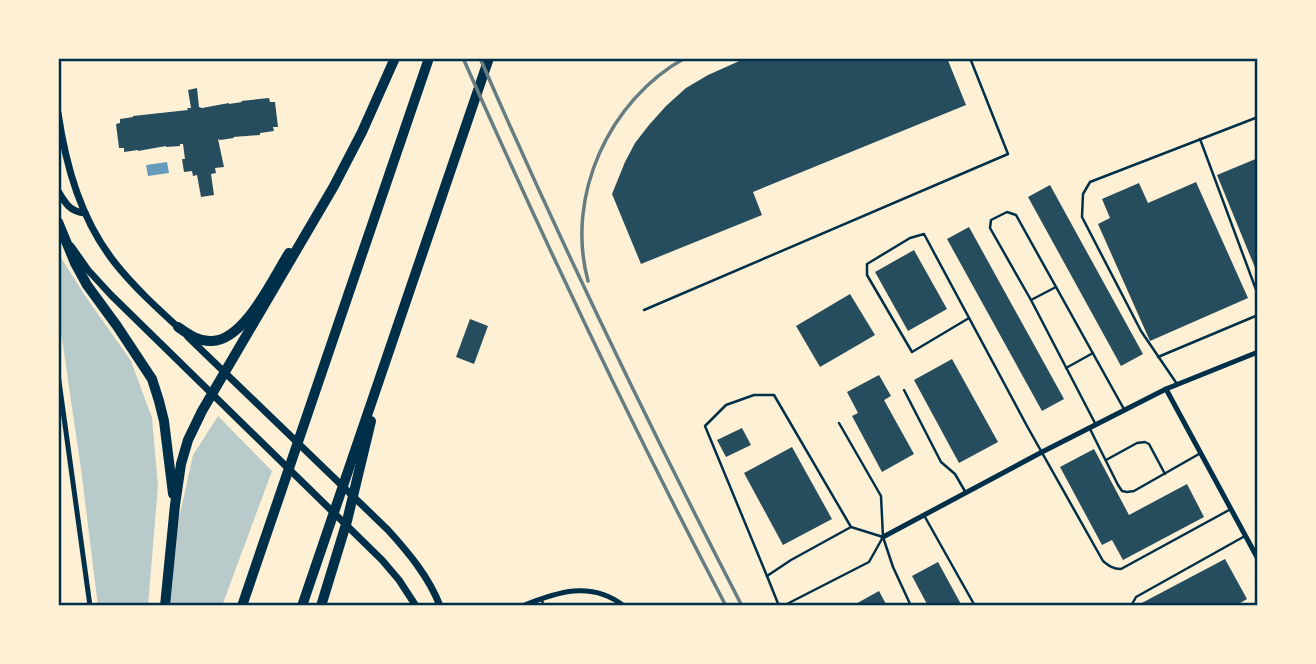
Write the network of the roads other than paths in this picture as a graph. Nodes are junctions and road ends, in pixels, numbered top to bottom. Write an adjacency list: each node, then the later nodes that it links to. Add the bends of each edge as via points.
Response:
1 (394, 58): 8 (highway)
2 (429, 58): 51 (highway)
3 (489, 58): 34 (highway, via 383,368)
4 (970, 58): 15 (lane, via 1008,153)
5 (58, 113): 10 (main road, via 66,159)
6 (1258, 117): 7 (lane)
7 (1200, 139): 13 (lane); 21 (lane, via 1090,182 1083,194 1082,217)
8 (334, 186): 18 (highway, via 238,329 212,341); 23 (highway)
9 (58, 191): 10 (main road, via 73,211)
10 (85, 213): 18 (main road, via 115,263)
11 (58, 222): 28 (main road, via 97,280); 38 (highway, via 87,285 152,379 164,421)
12 (1056, 287): 14 (lane); 14 (lane, via 1016,215 1007,212 991,220 990,228); 20 (lane)
13 (1258, 295)
14 (1031, 300): 22 (lane)
15 (644, 310)
16 (1258, 315): 21 (lane)
17 (969, 318): 17 (lane, via 912,352 867,275 867,264 924,234); 32 (lane)
18 (178, 327): 23 (main road)
19 (1258, 352): 25 (street)
20 (1093, 353): 22 (lane); 29 (lane)
21 (1158, 356): 25 (lane)
22 (1066, 368): 31 (lane)
23 (225, 373): 28 (highway); 48 (main road, via 387,530 413,559)
24 (58, 374): 49 (street)
25 (1177, 384): 26 (street)
26 (1166, 389): 29 (street); 33 (street)
27 (904, 390): 37 (lane, via 941,462)
28 (212, 395): 38 (highway, via 188,440); 54 (main road, via 382,560)
29 (1125, 411): 31 (street)
30 (839, 423): 43 (lane, via 881,496)
31 (1093, 427): 32 (street); 35 (lane)
32 (1042, 452): 37 (street); 39 (lane, via 1103,561 1113,569 1121,569)
33 (1200, 454): 36 (lane); 39 (street)
34 (357, 459): 52 (highway); 53 (highway)
35 (1106, 460): 36 (lane, via 1145,442); 36 (lane, via 1122,491 1134,491)
36 (1165, 474)
37 (966, 493): 40 (street)
38 (175, 505): 50 (highway)
39 (1231, 509): 42 (street)
40 (923, 514): 43 (street); 60 (lane)
41 (851, 527): 43 (lane); 45 (lane); 45 (lane, via 774,395 754,395 726,405 705,426)
42 (1245, 536): 44 (street); 61 (lane, via 1136,597)
43 (883, 537): 58 (lane, via 869,562); 59 (lane)
44 (1258, 558)
45 (767, 576): 58 (lane)
46 (542, 598): 55 (street); 56 (lane); 57 (street, via 578,590 609,596)
47 (1258, 602): 62 (lane)
48 (441, 605)
49 (90, 606)
50 (164, 606)
51 (242, 606)
52 (302, 606)
53 (321, 606)
54 (416, 606)
55 (522, 606)
56 (543, 606)
57 (624, 606)
58 (781, 606)
59 (911, 606)
60 (975, 606)
61 (1131, 606)
62 (1251, 606)

